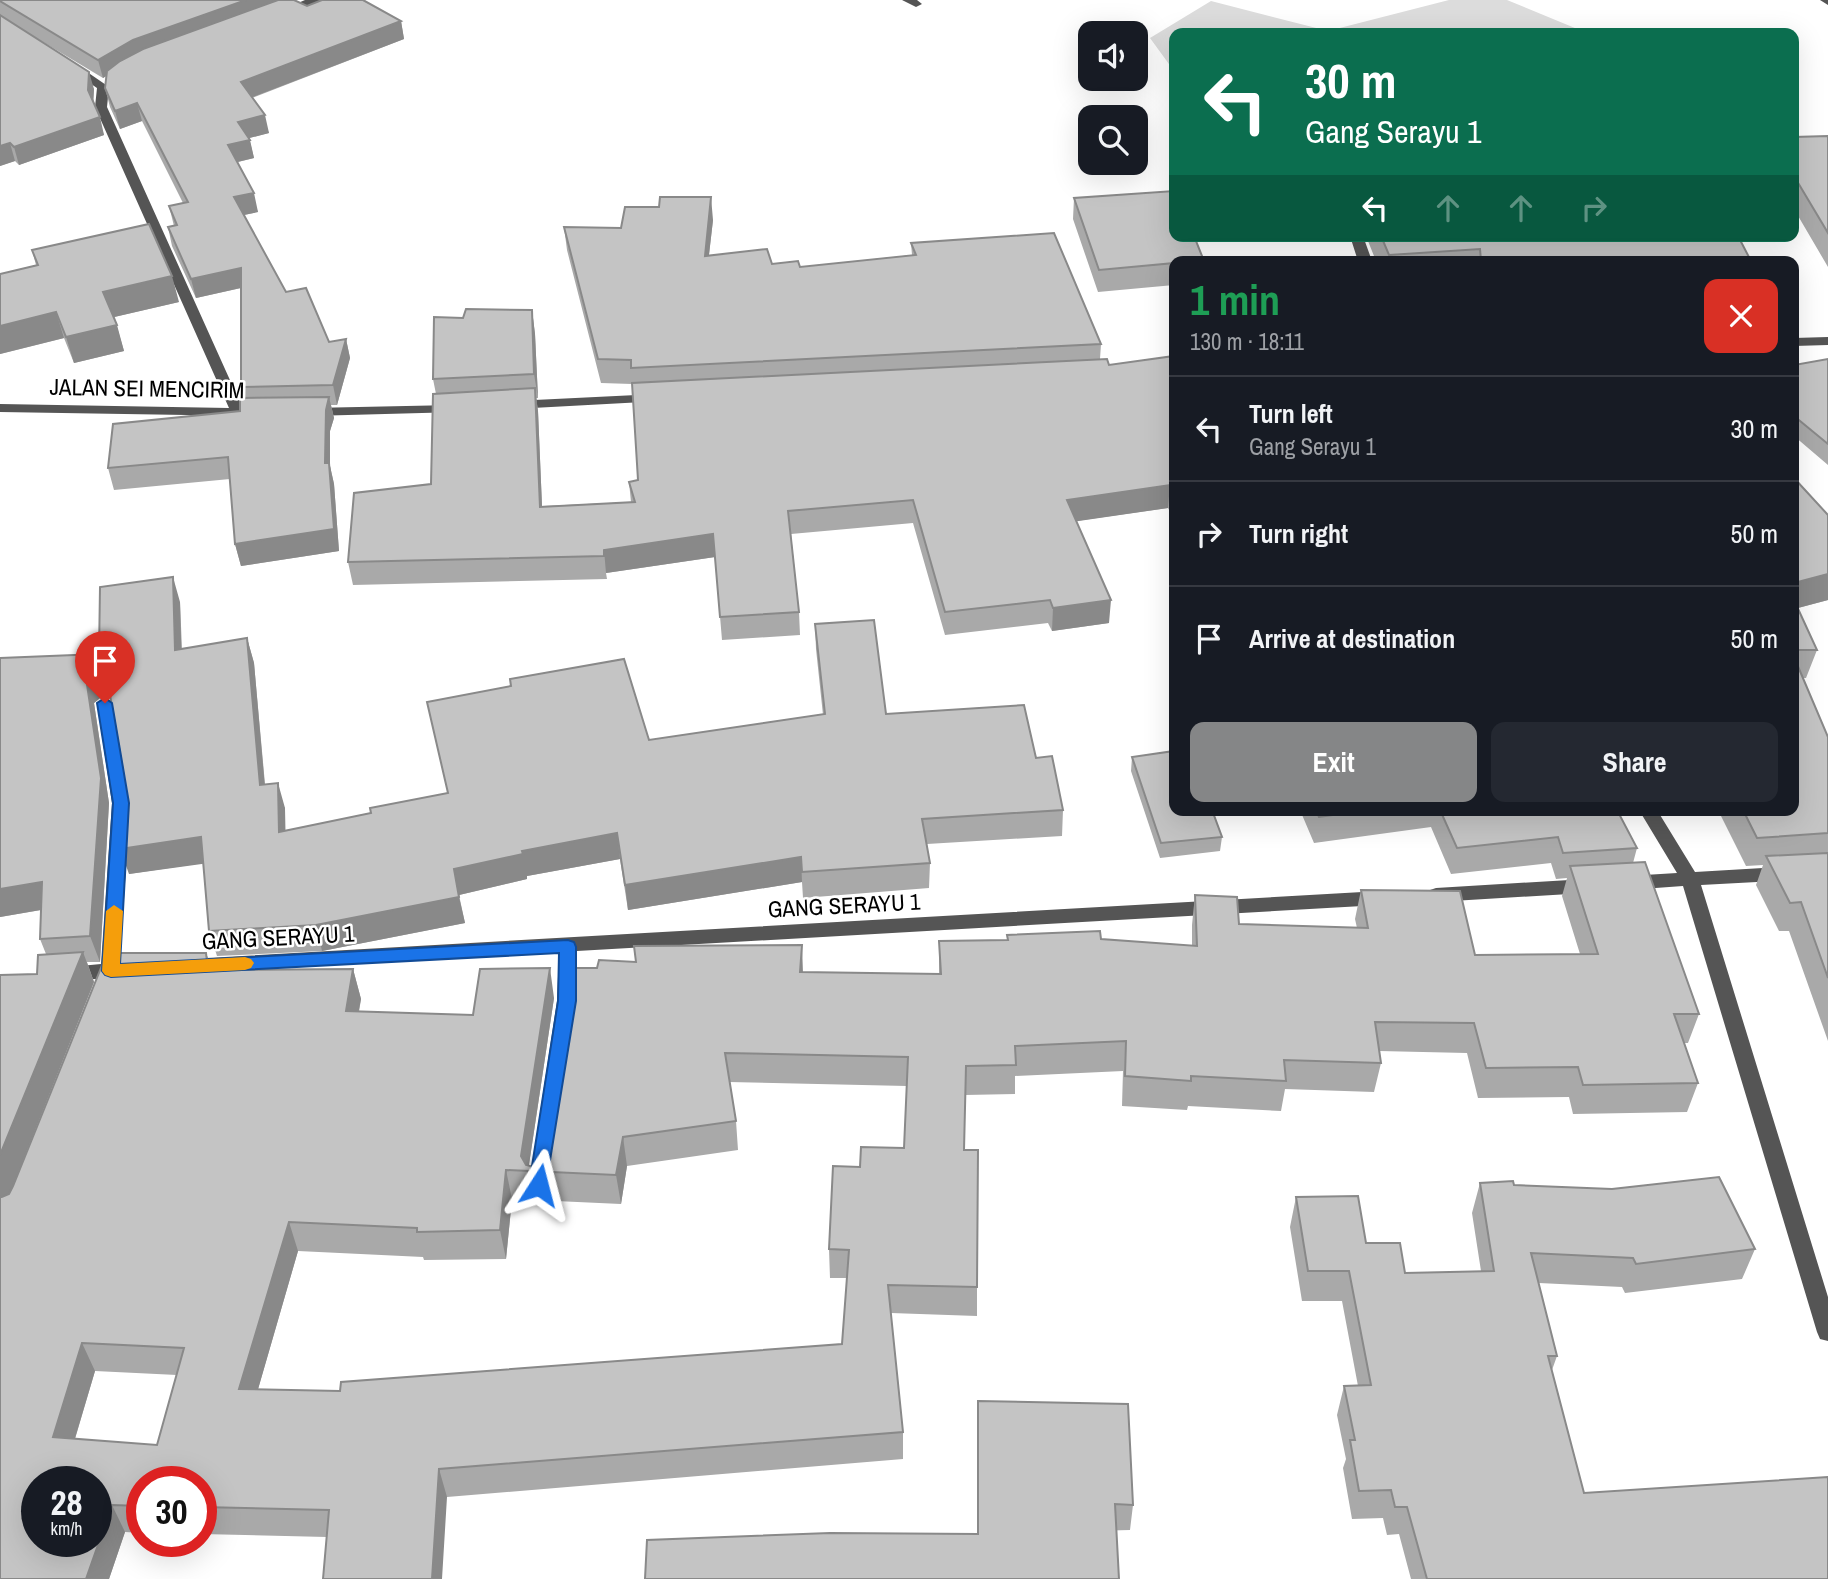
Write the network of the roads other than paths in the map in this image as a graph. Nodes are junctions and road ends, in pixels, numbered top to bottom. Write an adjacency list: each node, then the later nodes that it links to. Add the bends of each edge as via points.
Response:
1 (316, 0): 2 (street)
2 (266, 18)
3 (57, 57): 11 (street, via 107,83 101,107)
4 (1828, 341): 5 (street)
5 (1799, 342)
6 (678, 397): 7 (street)
7 (499, 406)
8 (0, 408): 11 (street, JALAN SEI MENCIRIM)
9 (471, 408): 10 (street)
10 (290, 412)
11 (238, 413): 12 (street, JALAN SEI MENCIRIM)
12 (264, 413)
13 (105, 703): 20 (street, via 121,803)
14 (1652, 816): 16 (street)
15 (1828, 871): 16 (street, GANG SERAYU 1)
16 (1690, 880): 17 (street, GANG SERAYU 1); 24 (street)
17 (568, 947): 18 (street, GANG SERAYU 1); 23 (street, via 567,1001)
18 (166, 968)
19 (139, 969): 20 (street)
20 (111, 971): 21 (street); 22 (street)
21 (42, 975)
22 (101, 996)
23 (539, 1185)
24 (1828, 1332)

